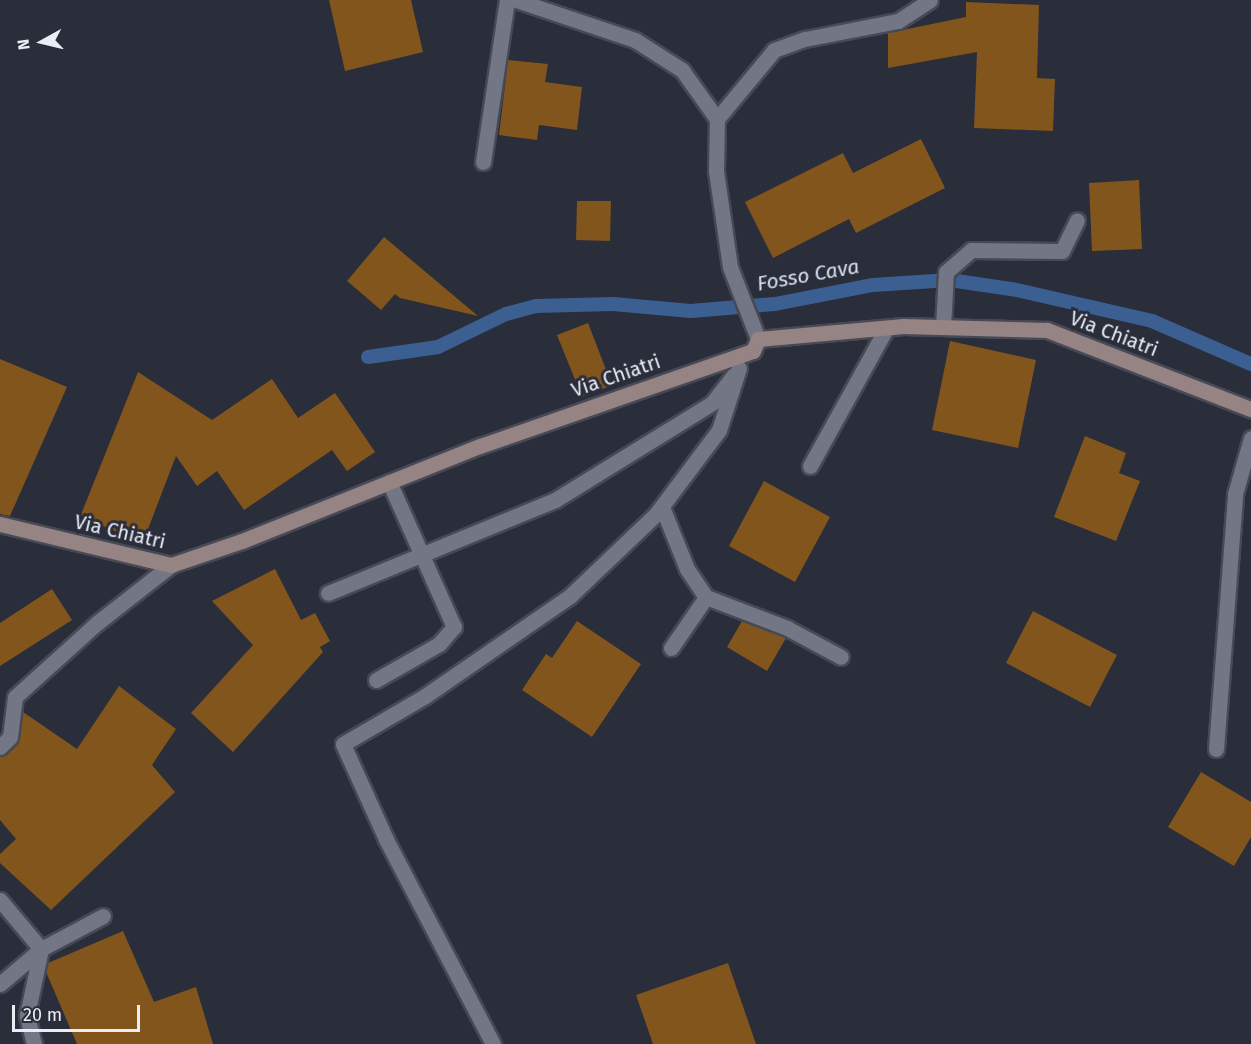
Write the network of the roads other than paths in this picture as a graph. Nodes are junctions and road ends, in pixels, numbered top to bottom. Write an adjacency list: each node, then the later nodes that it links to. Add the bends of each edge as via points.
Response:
1 (507, 0): 5 (street)
2 (516, 0): 4 (street, via 635,40 682,70)
3 (930, 0): 4 (street, via 898,21 805,39 774,50)
4 (717, 119): 9 (street, via 716,171 730,267)
5 (483, 162)
6 (1077, 220): 7 (street, via 1062,251 970,250 946,272)
7 (944, 327): 8 (street, Via Chiatri); 11 (street, Via Chiatri, via 1047,330)
8 (886, 329): 9 (street, Via Chiatri); 13 (street)
9 (755, 338): 10 (street); 14 (street, Via Chiatri)
10 (739, 368): 15 (street, via 719,430); 17 (street, via 712,403 555,500)
11 (1251, 409)
12 (1251, 438): 25 (street, via 1235,494)
13 (810, 466)
14 (389, 482): 17 (street); 18 (street, Via Chiatri)
15 (662, 507): 20 (street, via 687,569); 31 (street, via 570,596 425,696 343,744 386,839)
16 (0, 524): 18 (street, Via Chiatri)
17 (420, 552): 19 (street); 23 (street, via 454,627 440,644)
18 (171, 565): 24 (street, via 96,623 15,697 10,737)
19 (328, 593)
20 (706, 597): 21 (street); 22 (street, via 787,628)
21 (671, 648)
22 (841, 657)
23 (376, 680)
24 (0, 747)
25 (1216, 749)
26 (0, 900): 28 (street)
27 (103, 916): 28 (street)
28 (41, 949): 29 (street); 30 (street, via 27,1015)
29 (0, 984)
30 (34, 1044)
31 (494, 1044)

